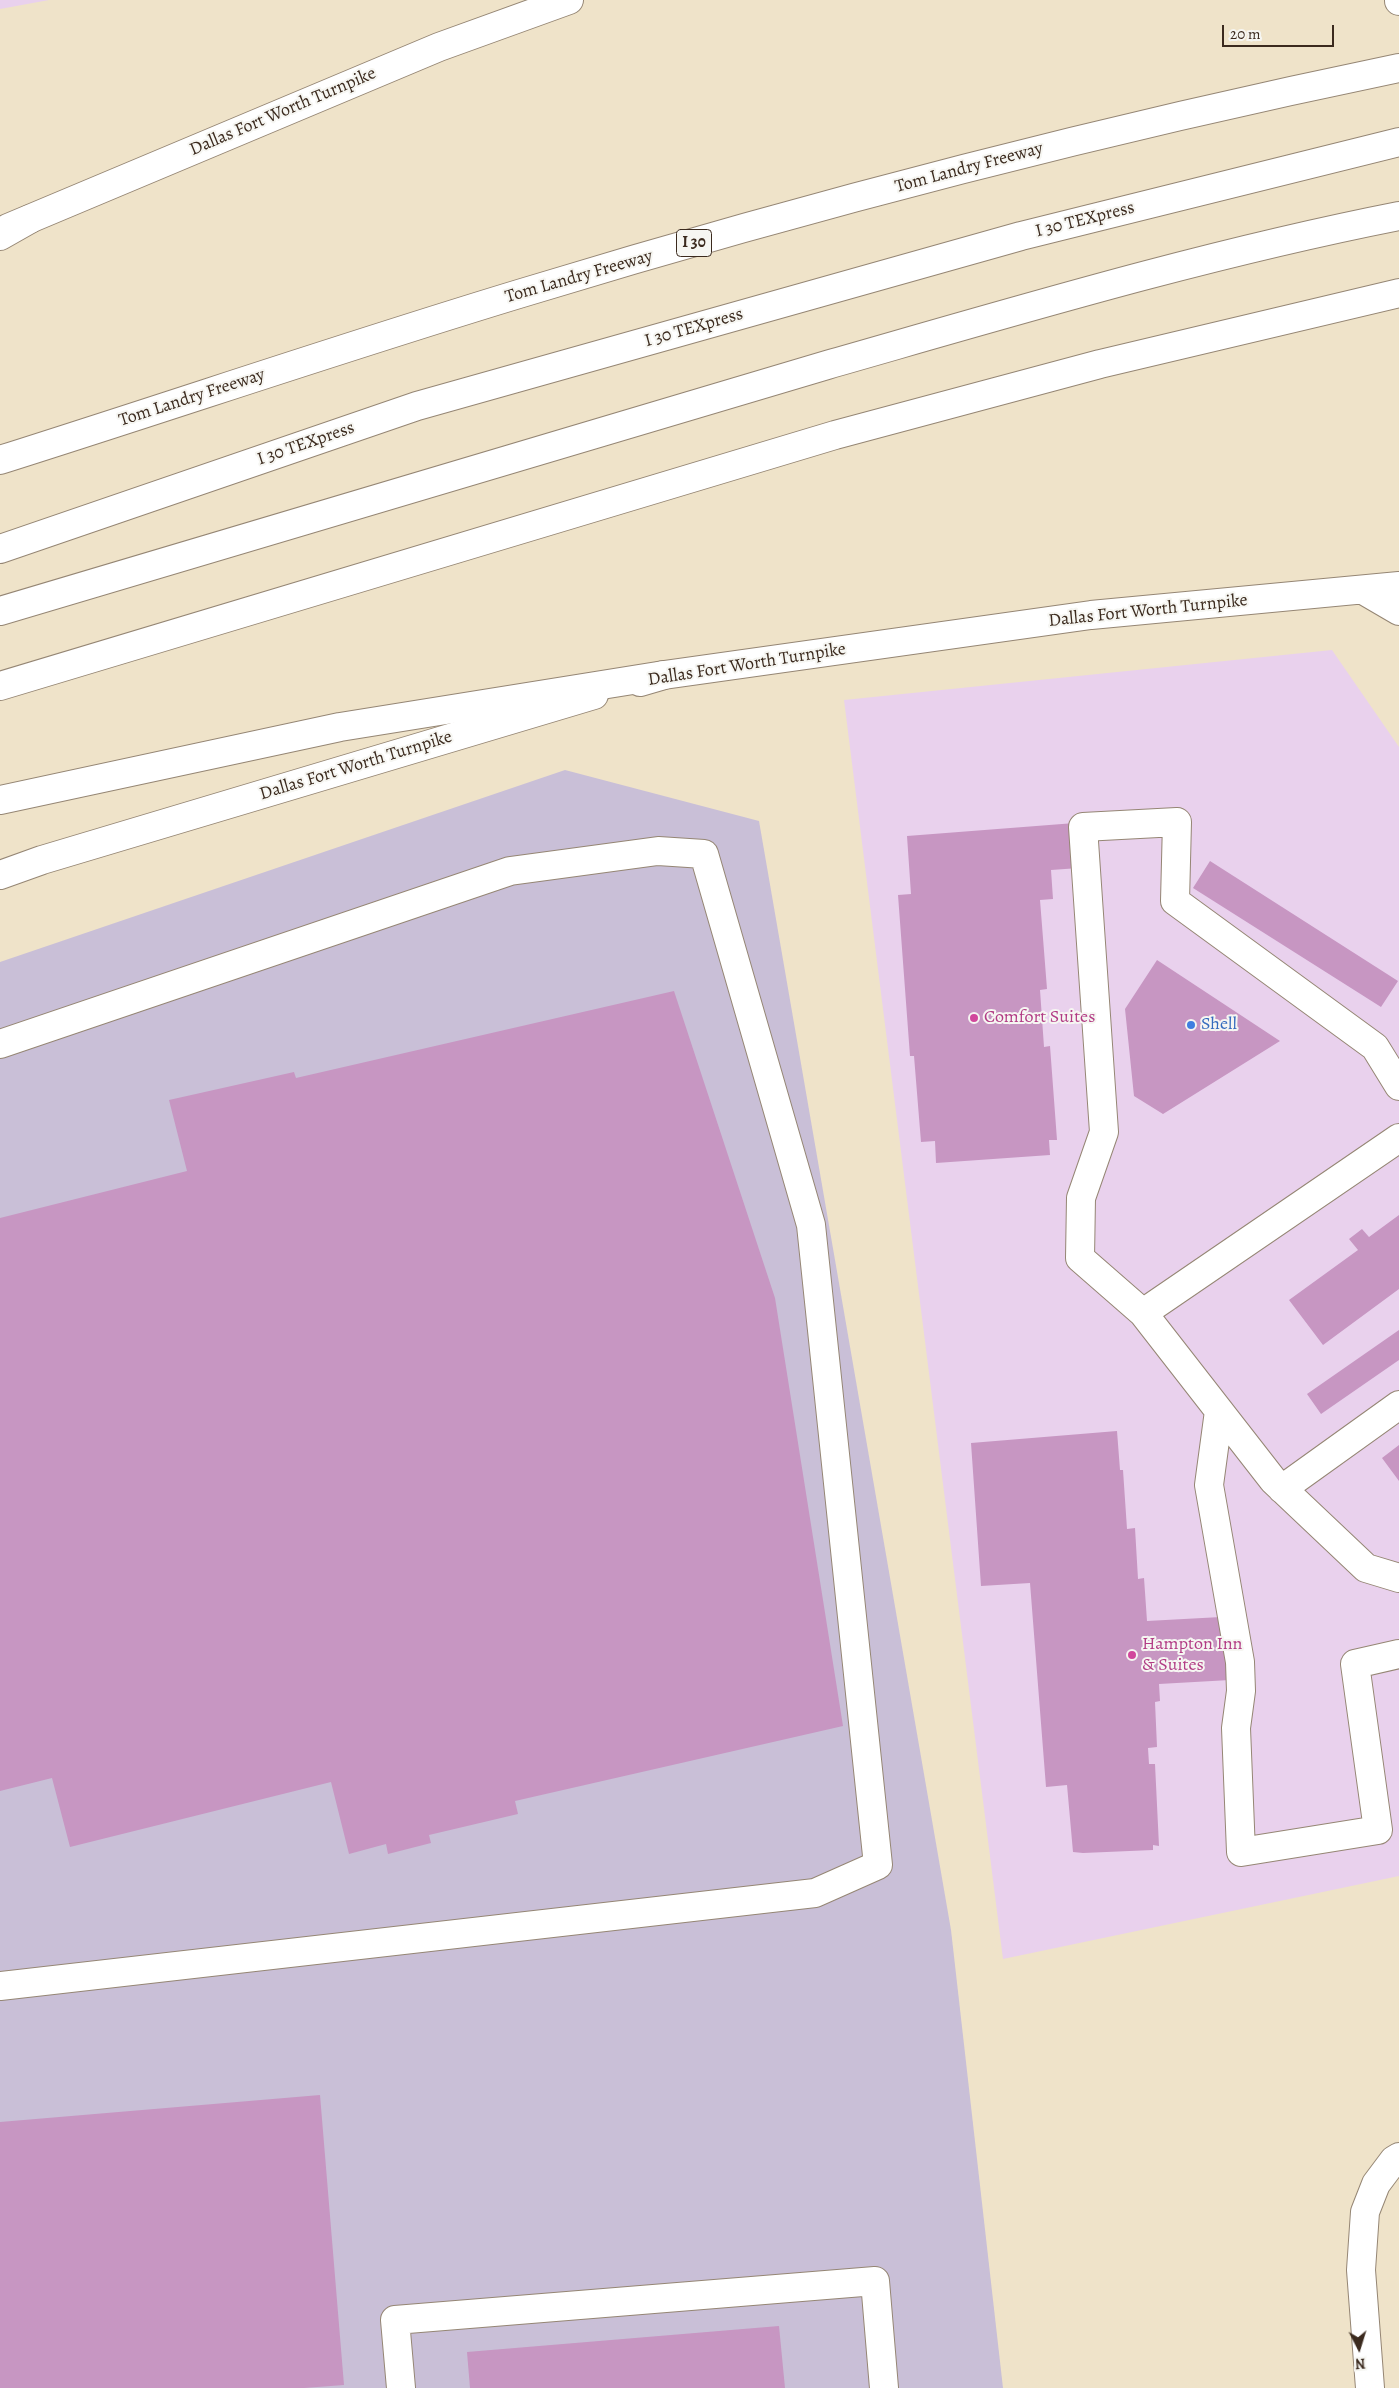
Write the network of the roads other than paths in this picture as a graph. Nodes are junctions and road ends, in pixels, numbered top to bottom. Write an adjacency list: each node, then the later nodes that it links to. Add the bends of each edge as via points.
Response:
1 (568, 0): 5 (main road, Dallas Fort Worth Turnpike, via 439,47)
2 (1399, 68): 9 (main road, Tom Landry Freeway / I 30, via 1048,147 784,216 522,293)
3 (1399, 142): 10 (main road, I 30 TEXpress, via 1022,236 418,406)
4 (1399, 216): 13 (main road, via 1338,228 1060,298 643,418)
5 (30, 219): 6 (main road, Dallas Fort Worth Turnpike); 7 (main road)
6 (0, 232)
7 (0, 236)
8 (1399, 293): 16 (main road, via 1100,364 835,435)
9 (0, 460)
10 (0, 550)
11 (1399, 586): 12 (main road, Dallas Fort Worth Turnpike)
12 (1363, 590): 14 (main road); 15 (main road, Dallas Fort Worth Turnpike, via 1091,615)
13 (0, 611)
14 (1399, 611)
15 (664, 675): 17 (main road, via 340,728); 18 (main road, Dallas Fort Worth Turnpike)
16 (0, 686)
17 (0, 800)
18 (0, 875)
19 (0, 1044): 28 (main road, via 510,870 658,851 704,854 811,1225 878,1865 815,1893)
20 (1399, 1086): 22 (main road, via 1374,1047 1175,901 1177,822 1083,827 1104,1132 1081,1198 1080,1258)
21 (1399, 1138): 22 (main road)
22 (1143, 1313): 24 (main road)
23 (1399, 1405): 25 (main road)
24 (1219, 1411): 25 (main road); 27 (main road, via 1209,1485 1240,1662 1241,1691 1236,1728 1242,1852 1378,1830 1355,1664)
25 (1282, 1489): 26 (main road, via 1366,1568)
26 (1399, 1578)
27 (1399, 1654)
28 (0, 1986)
29 (1399, 2156): 32 (main road, via 1376,2184 1365,2212 1361,2270)
30 (401, 2388): 31 (main road, via 395,2320 875,2281)
31 (884, 2388)
32 (1370, 2388)

